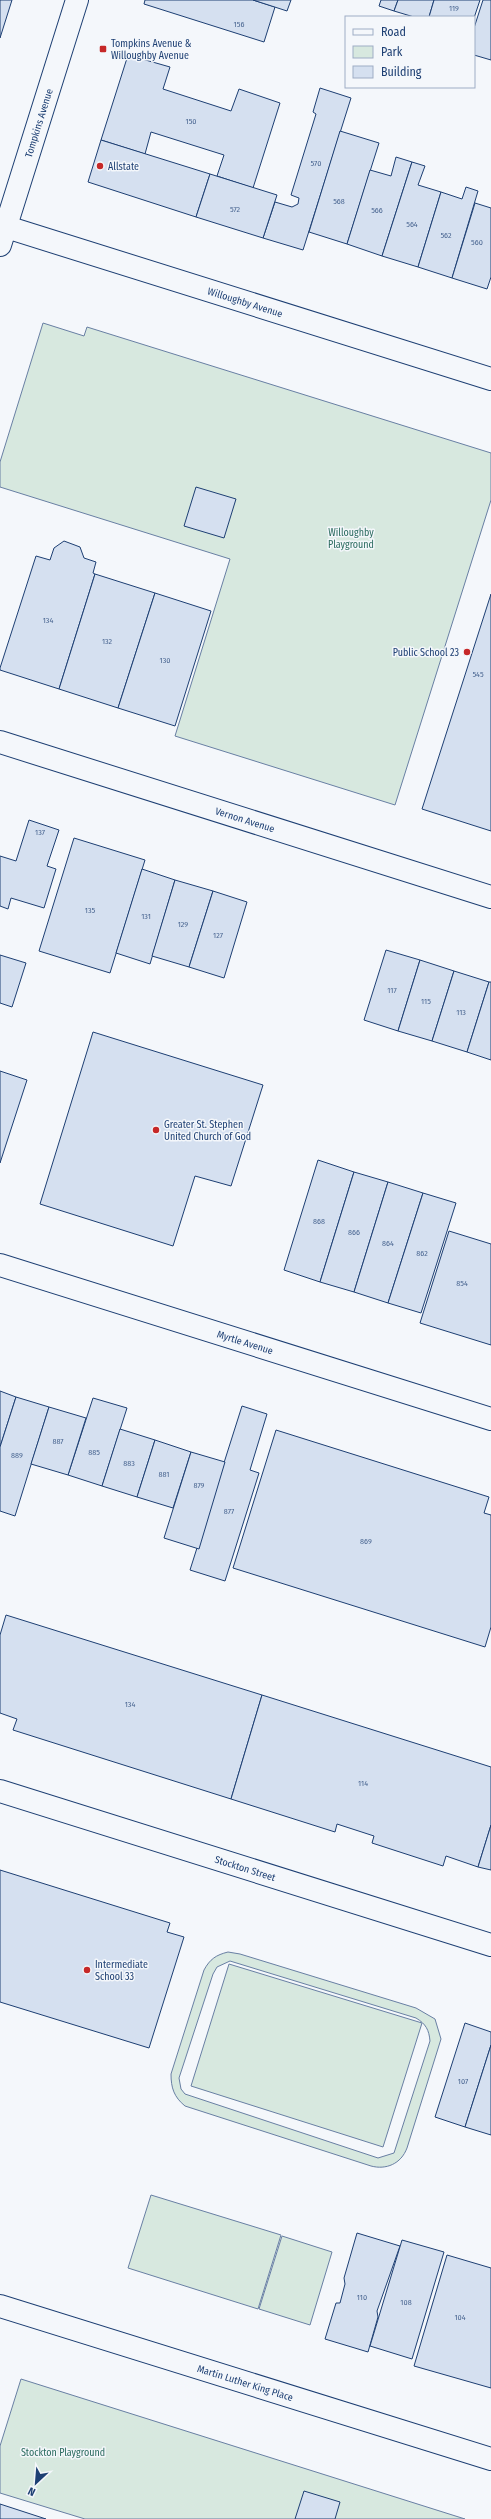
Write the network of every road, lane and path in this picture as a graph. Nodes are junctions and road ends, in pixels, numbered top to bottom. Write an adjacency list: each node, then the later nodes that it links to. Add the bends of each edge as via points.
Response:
1 (76, 0): 2 (street, Tompkins Avenue)
2 (2, 232): 3 (street, Willoughby Avenue)
3 (491, 379)
4 (0, 742): 5 (street, Vernon Avenue)
5 (491, 896)
6 (0, 1265): 7 (street, Myrtle Avenue)
7 (491, 1419)
8 (0, 1791): 9 (street, Stockton Street)
9 (491, 1945)
10 (0, 2306): 11 (street, Martin Luther King Place)
11 (491, 2459)

